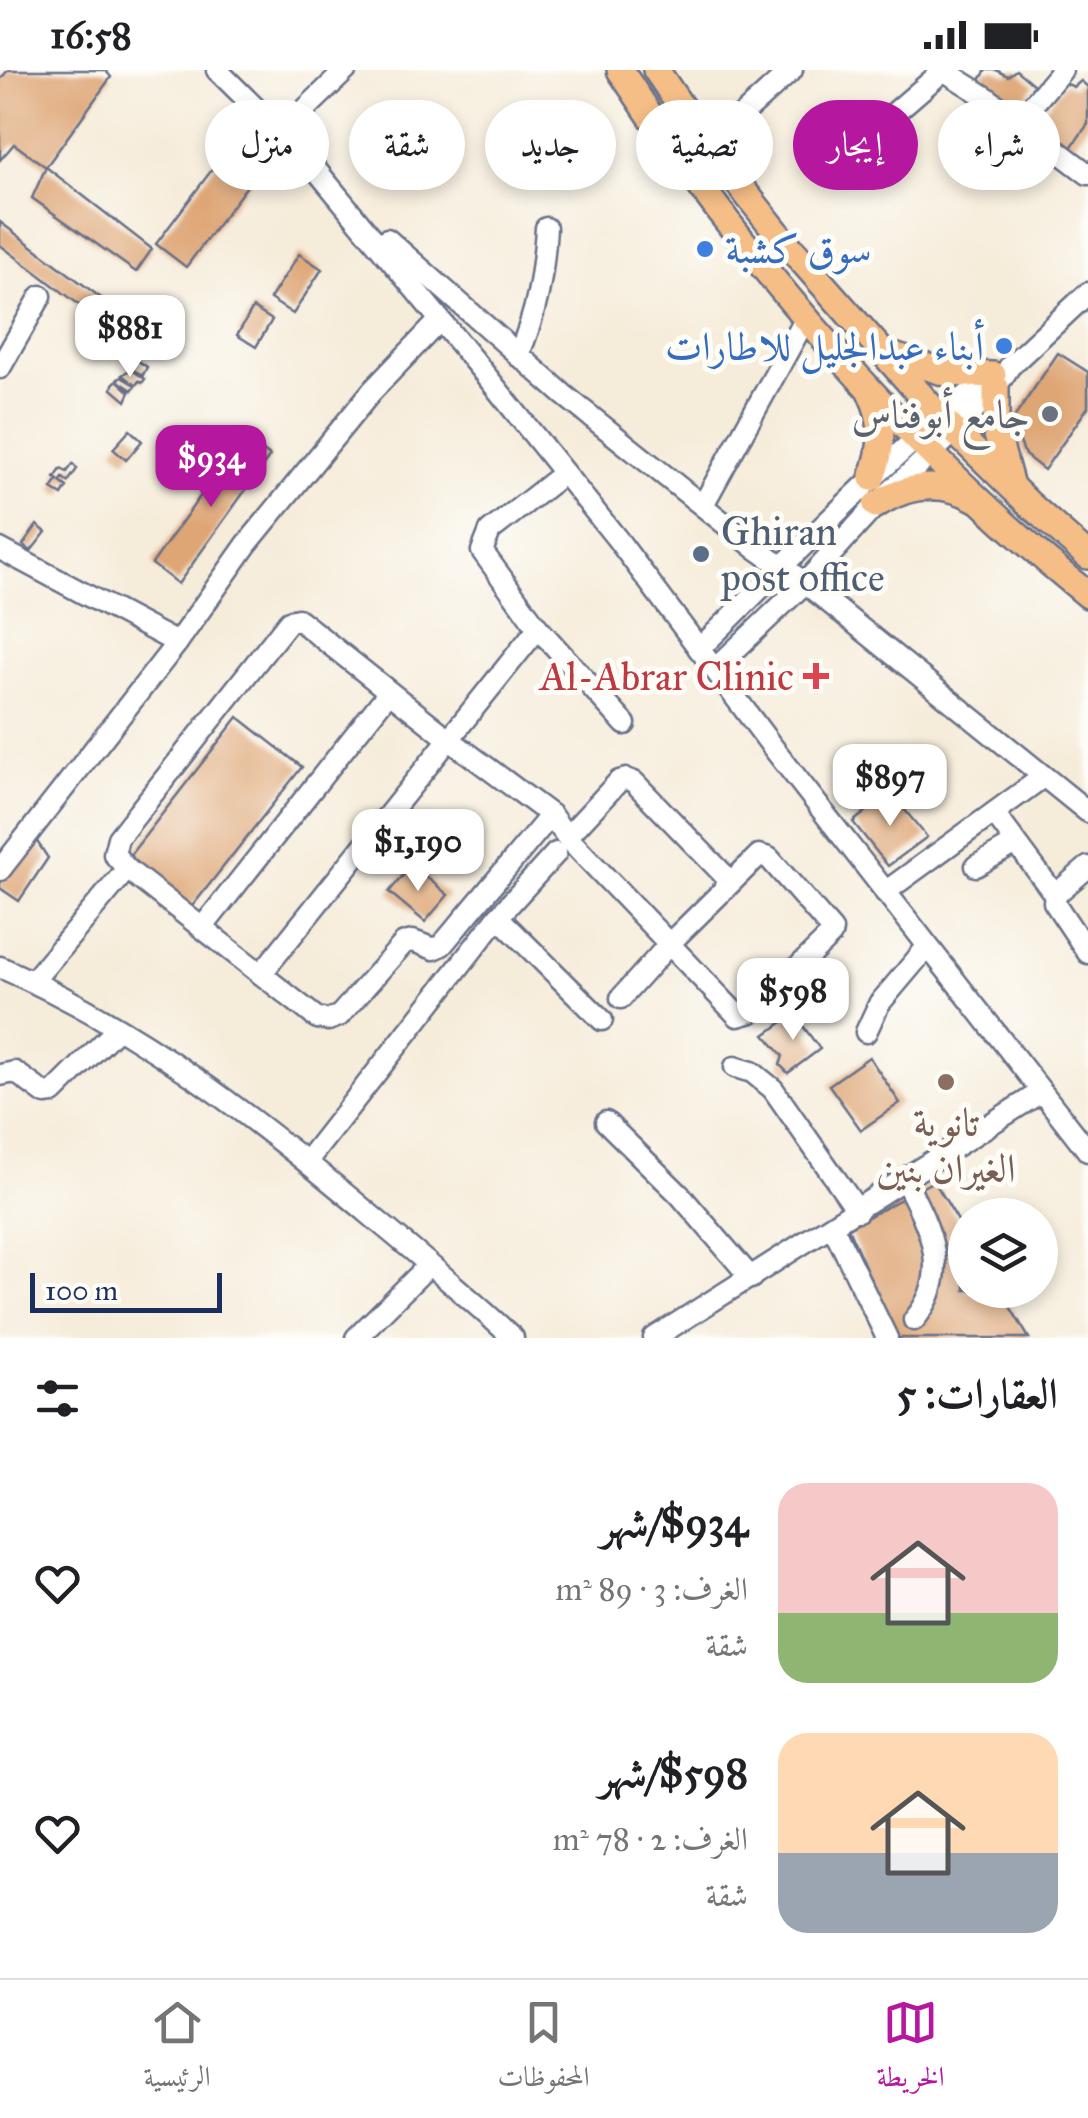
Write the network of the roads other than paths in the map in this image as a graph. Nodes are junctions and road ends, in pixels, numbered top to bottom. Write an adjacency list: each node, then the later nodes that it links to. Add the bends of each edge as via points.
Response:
1 (217, 70): 8 (street)
2 (346, 70): 9 (street)
3 (620, 70): 23 (main road, via 695,179)
4 (656, 70): 10 (main road)
5 (792, 70): 11 (street)
6 (944, 70): 12 (street); 13 (street)
7 (1062, 70): 14 (street)
8 (248, 100)
9 (315, 100)
10 (677, 100)
11 (759, 100)
12 (909, 100)
13 (988, 100)
14 (1037, 100)
15 (1060, 152): 16 (street)
16 (1088, 174)
17 (329, 181): 26 (street)
18 (329, 185): 24 (street)
19 (743, 190): 25 (main road)
20 (546, 228): 26 (street, via 534,319)
21 (1088, 293): 28 (street)
22 (42, 296): 27 (street)
23 (806, 318): 29 (main road); 36 (street)
24 (440, 320): 32 (street); 44 (street, via 372,391 247,544)
25 (886, 353): 28 (main road, via 946,373); 30 (main road)
26 (518, 356): 36 (street)
27 (0, 368)
28 (1000, 376): 30 (street); 34 (main road, via 996,431)
29 (864, 381): 31 (main road); 33 (main road, via 881,428)
30 (947, 424): 31 (street); 34 (main road)
31 (926, 444): 33 (street); 35 (main road); 37 (street)
32 (564, 473): 43 (street, via 490,531 482,550); 45 (street)
33 (872, 478): 40 (street)
34 (1012, 487): 39 (main road)
35 (982, 503): 37 (main road, via 937,486 905,490); 42 (main road)
36 (703, 505): 40 (street)
37 (876, 505): 41 (street)
38 (0, 550): 44 (street)
39 (1088, 556)
40 (784, 566): 41 (street); 45 (street)
41 (805, 584): 46 (street); 50 (street)
42 (1088, 594)
43 (538, 628): 48 (street); 49 (street)
44 (178, 643): 58 (street)
45 (699, 649): 46 (street)
46 (715, 669): 61 (street)
47 (389, 692): 49 (street); 59 (street, via 292,619 118,838 114,854); 64 (street)
48 (625, 724)
49 (450, 740): 53 (street); 69 (street)
50 (1043, 777): 51 (street); 52 (street)
51 (1088, 812)
52 (994, 813): 54 (street); 61 (street)
53 (551, 816): 55 (street); 69 (street, via 442,945 404,944 334,1018 317,1018)
54 (1016, 843): 56 (street); 62 (street)
55 (561, 845): 60 (street, via 626,779); 63 (street); 65 (street)
56 (976, 866)
57 (1088, 867): 62 (street)
58 (0, 870)
59 (127, 870): 64 (street); 70 (street)
60 (730, 881): 65 (street); 65 (street, via 766,855 832,934 742,1017)
61 (886, 892): 66 (street)
62 (1055, 895): 67 (street, via 1056,908)
63 (498, 916): 72 (street); 82 (street)
64 (202, 928): 69 (street)
65 (671, 942): 71 (street)
66 (927, 947): 74 (street, via 879,1004); 77 (street)
67 (1088, 954)
68 (0, 967): 70 (street)
69 (261, 974)
70 (33, 981): 73 (street)
71 (622, 998)
72 (602, 1020)
73 (118, 1029): 76 (street, via 52,1093 15,1072); 82 (street)
74 (866, 1032)
75 (735, 1067): 84 (street, via 773,1089)
76 (0, 1075)
77 (1041, 1092): 80 (street); 83 (street)
78 (1088, 1115): 80 (street)
79 (606, 1122): 87 (street)
80 (1070, 1128): 81 (street)
81 (1088, 1151)
82 (307, 1162): 86 (street)
83 (905, 1180): 84 (street); 88 (street, via 935,1243 926,1306)
84 (858, 1211): 85 (street)
85 (834, 1227): 87 (street); 92 (street)
86 (430, 1264): 89 (street); 90 (street)
87 (751, 1278): 91 (street)
88 (914, 1320)
89 (356, 1338)
90 (513, 1338)
91 (654, 1338)
92 (887, 1338)

